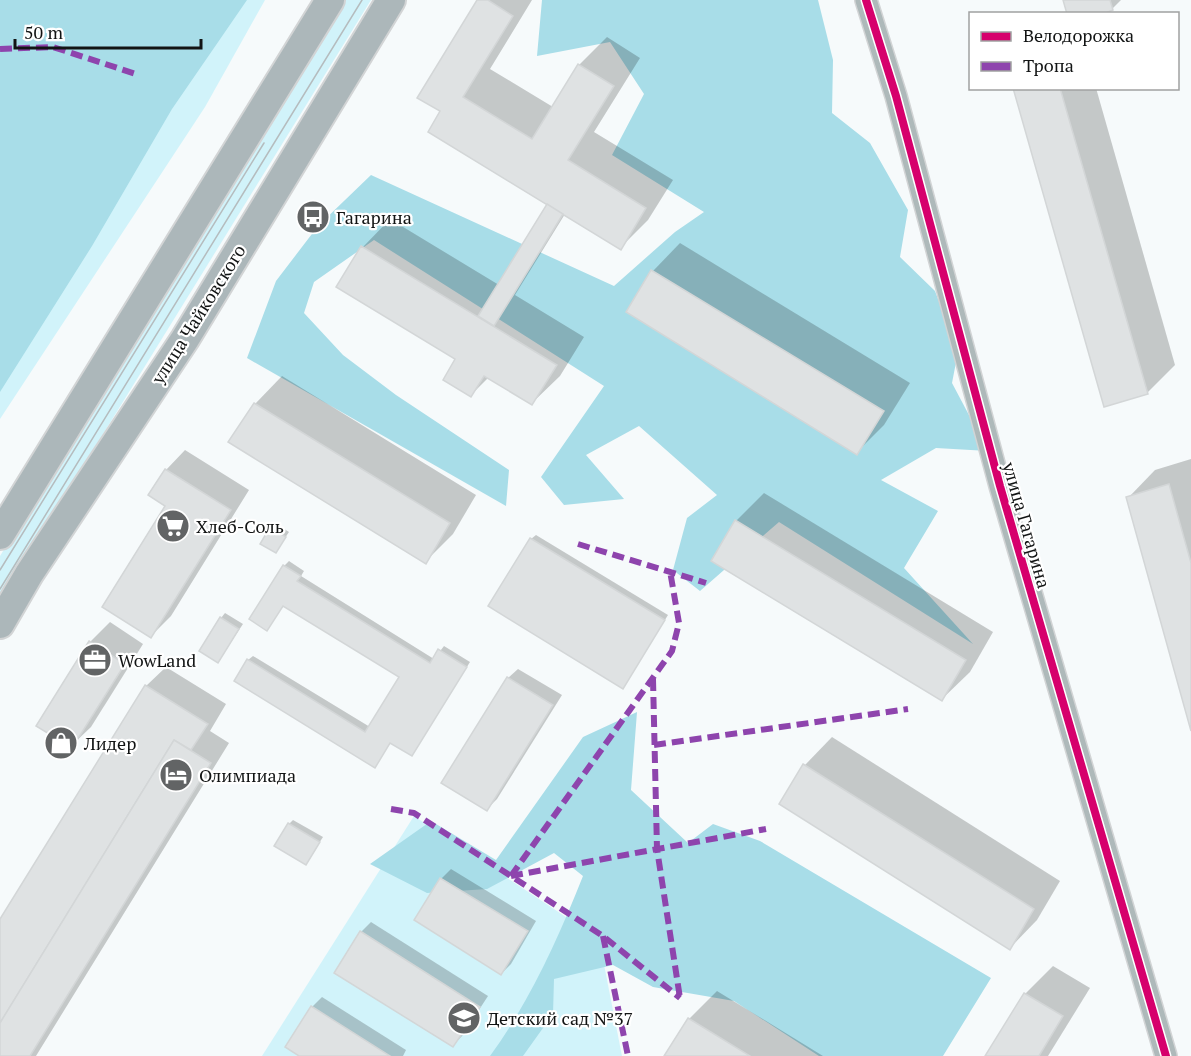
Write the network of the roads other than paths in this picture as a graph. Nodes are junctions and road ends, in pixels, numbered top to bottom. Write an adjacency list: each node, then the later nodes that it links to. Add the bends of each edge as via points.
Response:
1 (330, 0): 4 (main road)
2 (391, 0): 5 (main road, улица Чайковского, via 185,339)
3 (866, 0): 6 (street, улица Гагарина, via 896,96 1055,682)
4 (0, 535)
5 (0, 624)
6 (1166, 1056)

